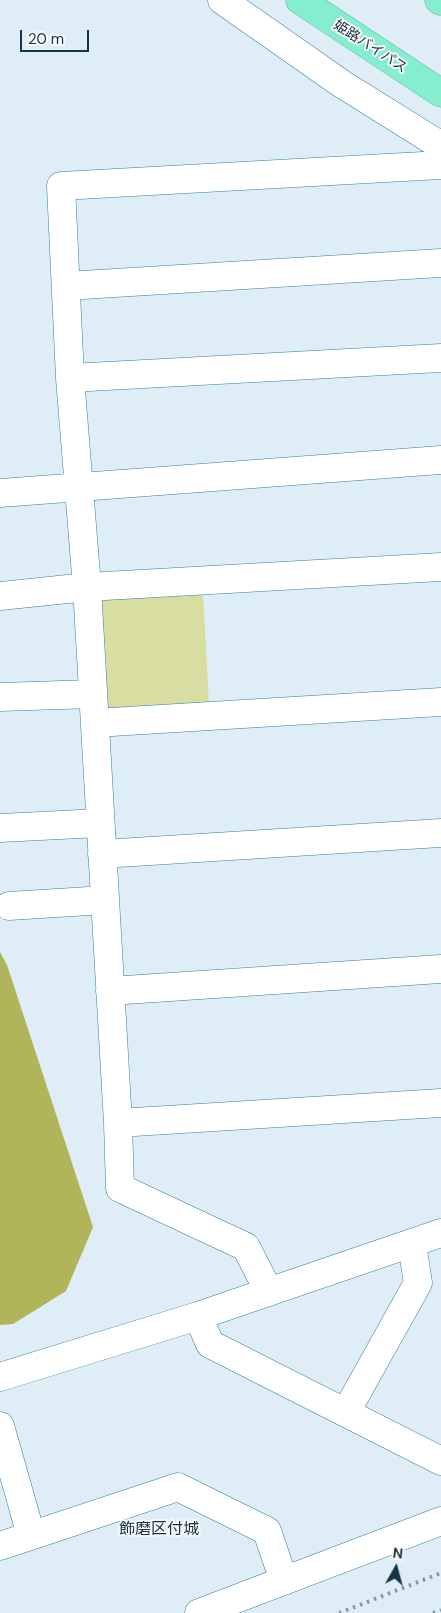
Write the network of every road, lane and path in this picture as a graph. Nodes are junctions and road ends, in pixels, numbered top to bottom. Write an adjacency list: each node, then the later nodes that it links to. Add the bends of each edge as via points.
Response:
1 (222, 0): 4 (street)
2 (300, 0): 3 (highway, 姫路バイパス)
3 (441, 93)
4 (441, 148)
5 (441, 165): 7 (street, via 61,186)
6 (441, 263): 7 (street)
7 (66, 286): 9 (street)
8 (441, 358): 9 (street)
9 (70, 378): 11 (street)
10 (441, 460): 11 (street)
11 (79, 487): 12 (street); 14 (street)
12 (0, 493)
13 (441, 567): 14 (street)
14 (87, 587): 15 (street); 16 (street)
15 (0, 596)
16 (93, 694): 17 (street); 19 (street)
17 (0, 697)
18 (441, 702): 19 (street)
19 (95, 723): 20 (street)
20 (100, 822): 21 (street); 23 (street)
21 (0, 828)
22 (441, 834): 23 (street)
23 (102, 854): 24 (street)
24 (105, 900): 25 (street); 27 (street)
25 (9, 906)
26 (441, 969): 27 (street)
27 (110, 991): 29 (street)
28 (441, 1103): 29 (street)
29 (118, 1123): 32 (street, via 120,1188 246,1246)
30 (441, 1233): 31 (street)
31 (412, 1244): 32 (street); 35 (street, via 418,1283)
32 (269, 1292): 33 (street)
33 (198, 1316): 34 (street); 35 (street, via 210,1344)
34 (0, 1377)
35 (346, 1412): 37 (street)
36 (0, 1426): 39 (street)
37 (441, 1461)
38 (441, 1521): 41 (street)
39 (31, 1535): 40 (street); 41 (street, via 178,1487 268,1531)
40 (0, 1546)
41 (284, 1581): 42 (street)
42 (199, 1613)

